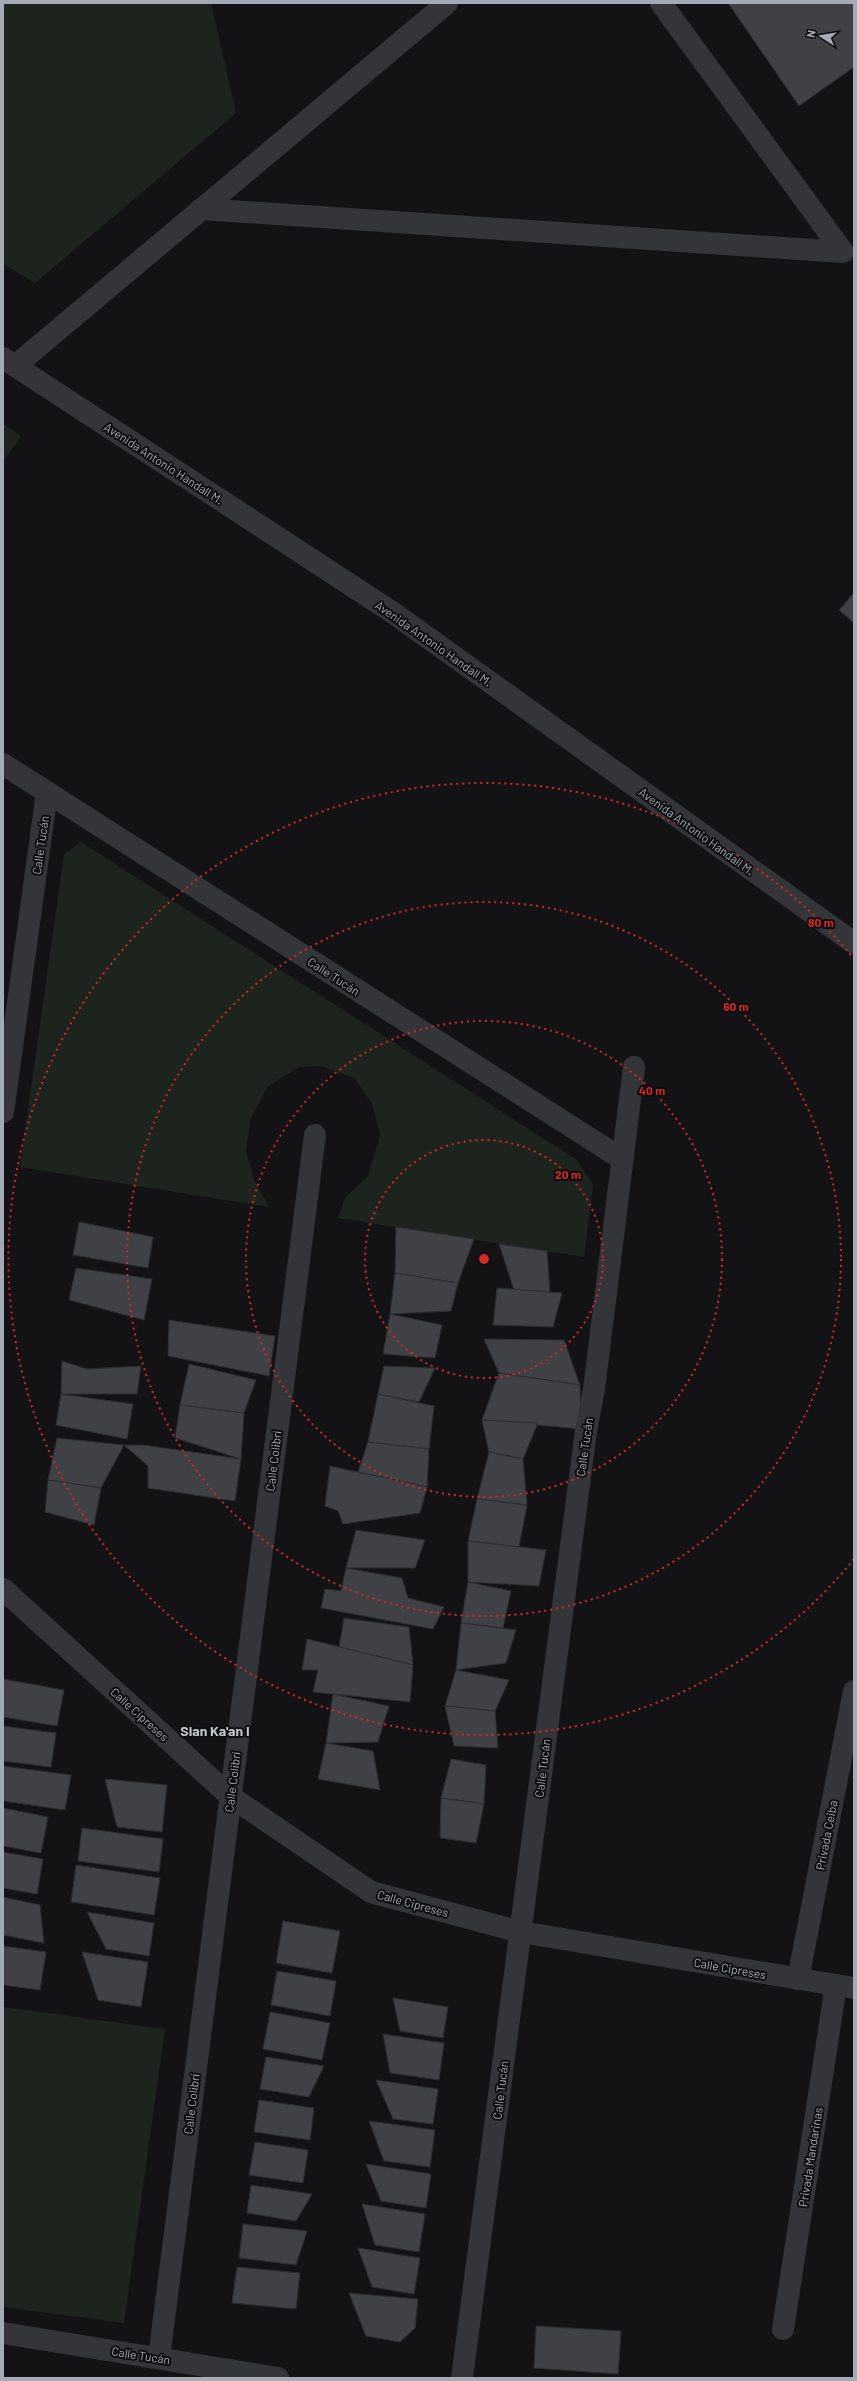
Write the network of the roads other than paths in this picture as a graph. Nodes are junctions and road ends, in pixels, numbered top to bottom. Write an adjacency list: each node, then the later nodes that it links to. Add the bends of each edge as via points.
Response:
1 (447, 3): 3 (street)
2 (661, 3): 3 (street, via 843,252)
3 (201, 209): 4 (street)
4 (9, 362): 7 (street, Avenida Antonio Handall M., via 392,612)
5 (3, 764): 6 (street, Calle Tucán)
6 (47, 792): 9 (street, Calle Tucán); 11 (street, Calle Tucán)
7 (854, 943)
8 (634, 1067): 11 (street, Calle Tucán)
9 (3, 1112)
10 (315, 1135): 14 (street, Calle Colibrí)
11 (622, 1159): 15 (street, Calle Tucán, via 594,1389 584,1446)
12 (3, 1589): 14 (street, Calle Cipreses)
13 (854, 1691): 16 (street, Privada Ceiba)
14 (230, 1796): 15 (street, Calle Cipreses, via 371,1892); 20 (street, Calle Colibrí)
15 (521, 1932): 16 (street, Calle Cipreses); 22 (street, Calle Tucán)
16 (798, 1979): 17 (street, Calle Cipreses)
17 (845, 1987): 18 (street, Privada Mandarinas)
18 (783, 2329)
19 (3, 2332): 20 (street, Calle Tucán)
20 (159, 2358): 21 (street, Calle Tucán)
21 (278, 2378)
22 (462, 2378)

